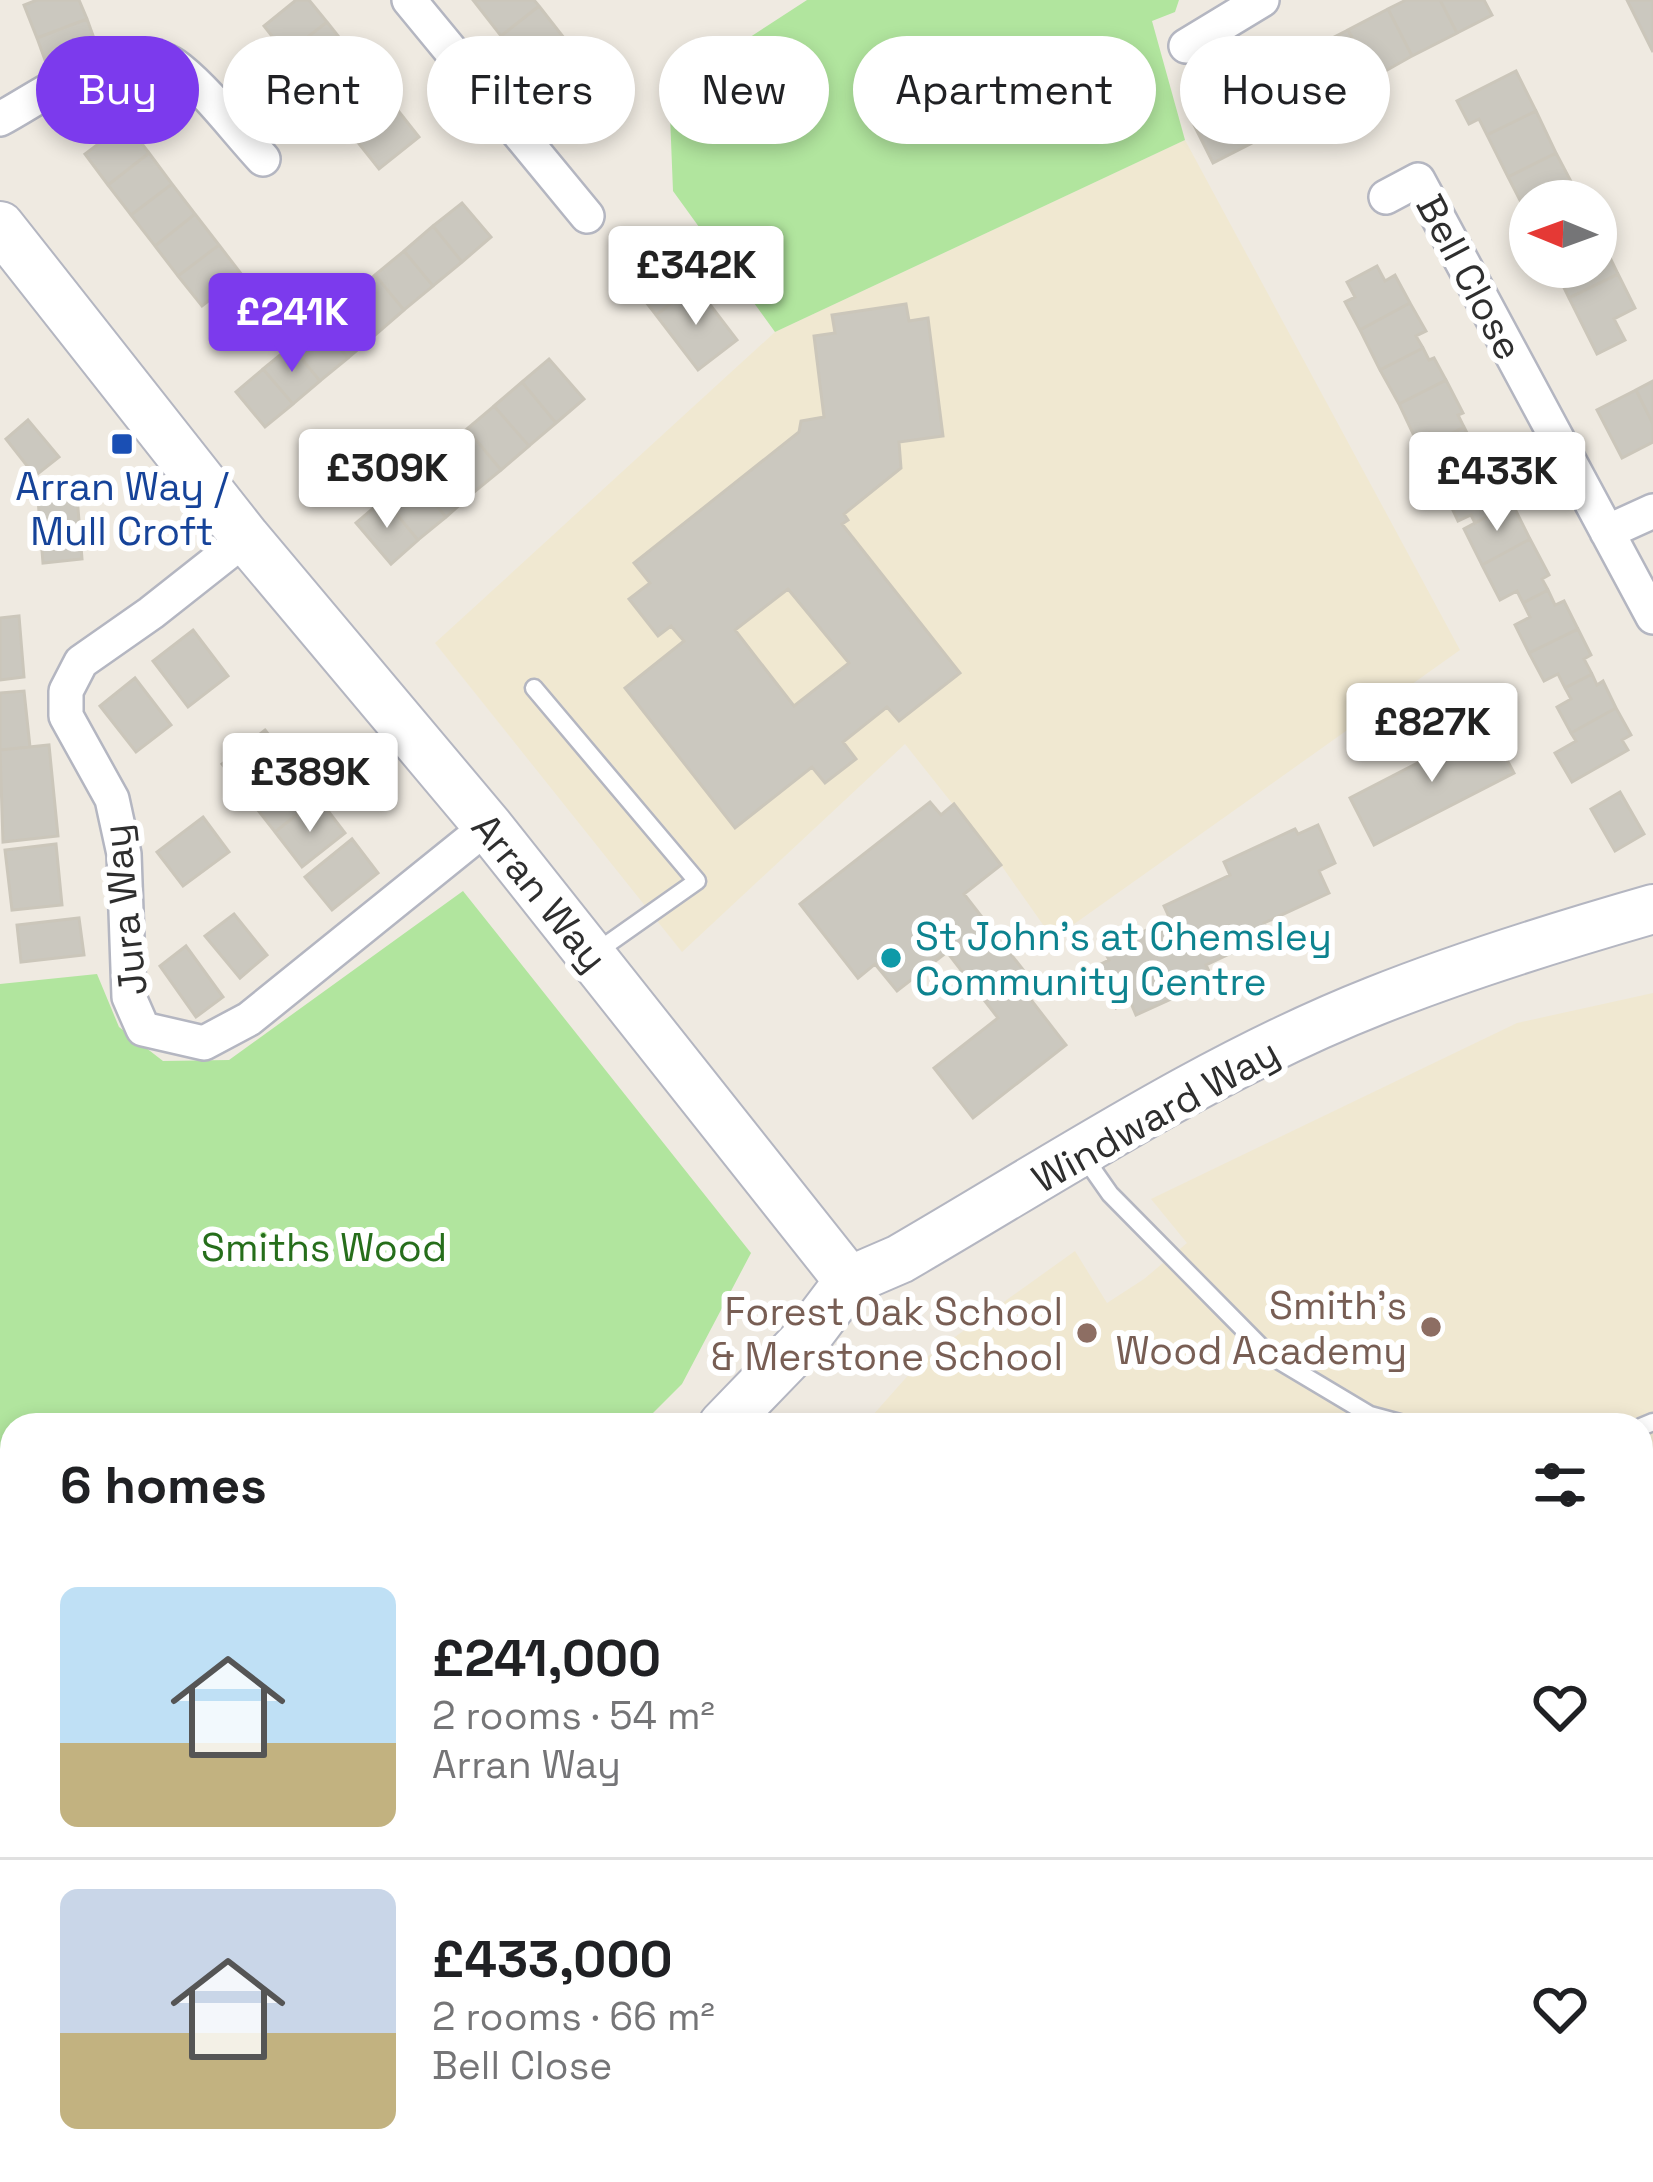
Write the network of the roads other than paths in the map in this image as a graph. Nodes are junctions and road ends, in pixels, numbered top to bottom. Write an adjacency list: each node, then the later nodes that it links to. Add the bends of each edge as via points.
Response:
1 (409, 0): 7 (street)
2 (1243, 4): 3 (street)
3 (1200, 36)
4 (0, 118): 5 (street, via 99,66 151,54 178,68)
5 (263, 159)
6 (1386, 197): 10 (street, Bell Close, via 1418,180)
7 (587, 216)
8 (0, 226): 11 (street, Arran Way)
9 (1653, 511): 10 (street)
10 (1607, 532): 12 (street, Bell Close)
11 (246, 538): 14 (street, Arran Way); 14 (street, Jura Way, via 81,662 65,691 66,716 112,799 124,854 128,997 143,1030 204,1042 249,1019)
12 (1653, 617)
13 (534, 688): 16 (lane, via 697,881)
14 (488, 826): 16 (street, Arran Way)
15 (1653, 909): 17 (street, Windward Way, via 1371,1002 1218,1074)
16 (592, 956): 18 (street, Arran Way)
17 (1082, 1153): 18 (street, Windward Way); 20 (lane, via 1110,1194 1268,1354)
18 (849, 1282): 19 (street, Windward Way)
19 (735, 1413)
20 (1367, 1413)

